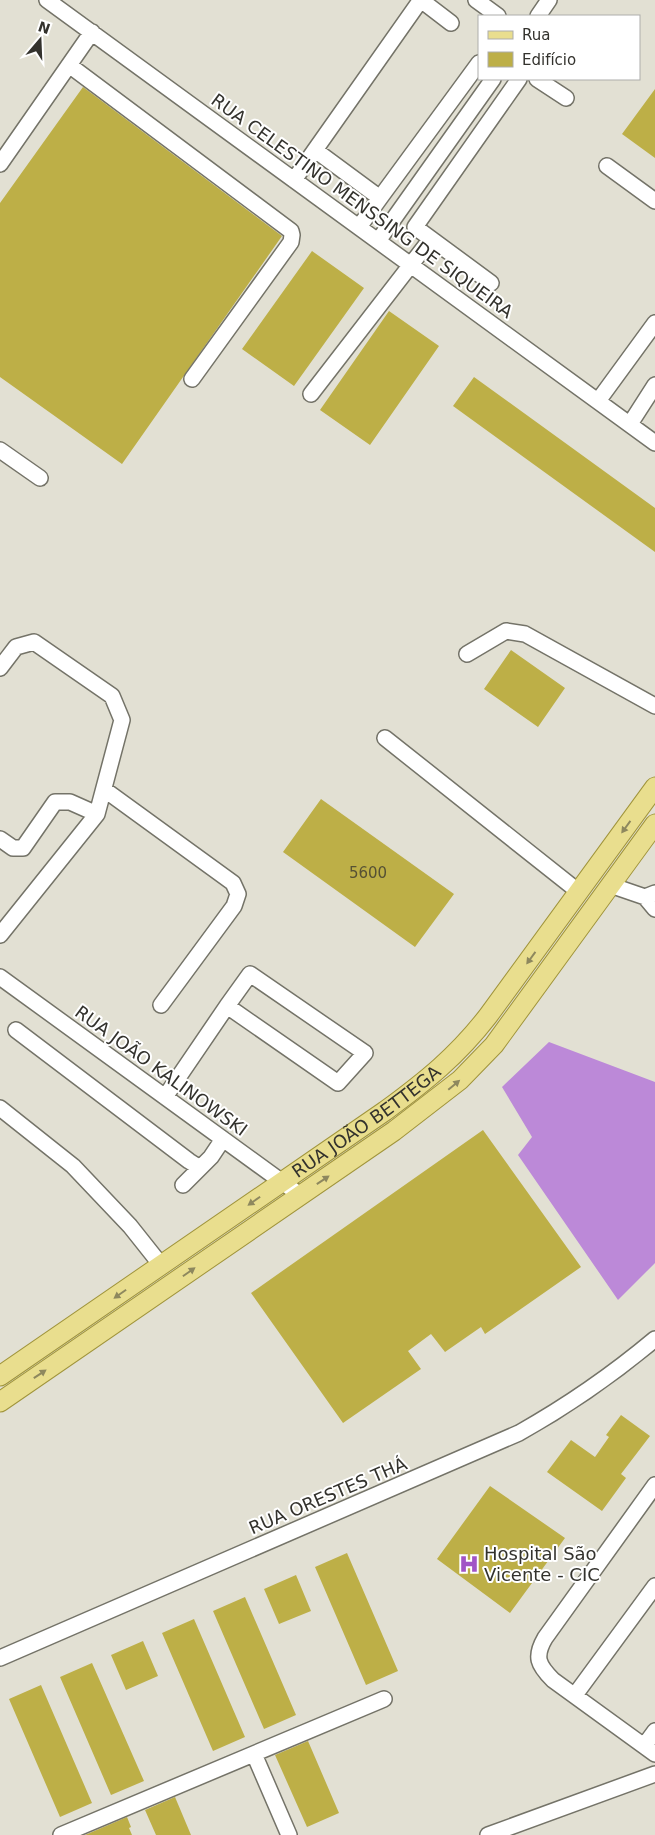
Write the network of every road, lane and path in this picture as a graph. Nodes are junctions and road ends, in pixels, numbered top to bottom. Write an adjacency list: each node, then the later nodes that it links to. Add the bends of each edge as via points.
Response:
1 (47, 0): 8 (street, RUA CELESTINO MENSSING DE SIQUEIRA)
2 (420, 0): 7 (street); 15 (street)
3 (476, 0): 5 (street)
4 (549, 0): 6 (street)
5 (497, 10)
6 (539, 15)
7 (451, 23)
8 (92, 32): 10 (street); 18 (street, RUA CELESTINO MENSSING DE SIQUEIRA)
9 (478, 64): 19 (street)
10 (69, 65): 16 (street); 27 (street, via 291,230 291,242)
11 (492, 80): 23 (street)
12 (518, 80): 22 (street, via 415,226)
13 (539, 80): 14 (street)
14 (566, 98)
15 (315, 150): 18 (street); 19 (street)
16 (0, 164)
17 (607, 166): 20 (street)
18 (294, 180): 21 (street, RUA CELESTINO MENSSING DE SIQUEIRA)
19 (380, 198): 21 (street)
20 (655, 201)
21 (359, 227): 23 (street, RUA CELESTINO MENSSING DE SIQUEIRA)
22 (430, 240): 24 (street); 25 (street)
23 (378, 241): 24 (street, RUA CELESTINO MENSSING DE SIQUEIRA)
24 (410, 264): 29 (street); 30 (street, RUA CELESTINO MENSSING DE SIQUEIRA)
25 (491, 283)
26 (655, 323): 30 (street)
27 (192, 379)
28 (655, 385): 31 (street)
29 (311, 394)
30 (598, 401): 31 (street, RUA CELESTINO MENSSING DE SIQUEIRA)
31 (630, 424): 32 (street, RUA CELESTINO MENSSING DE SIQUEIRA)
32 (655, 442)
33 (0, 450): 34 (street)
34 (40, 478)
35 (467, 654): 37 (street, via 506,631 525,634)
36 (0, 668): 40 (street, via 16,647 34,642 112,696 122,720)
37 (655, 706)
38 (385, 738): 45 (street)
39 (655, 787): 45 (main road, RUA JOÃO BETTEGA, one-way to 45)
40 (105, 790): 41 (street); 50 (street, via 232,883 238,894 234,906)
41 (97, 814): 43 (street, via 70,802 55,802 23,848 12,848); 48 (street)
42 (655, 824): 44 (main road, RUA JOÃO BETTEGA)
43 (0, 839)
44 (610, 885): 46 (street); 59 (main road, RUA JOÃO BETTEGA, one-way to 44, via 421,1112 478,1063)
45 (579, 892): 57 (main road, RUA JOÃO BETTEGA, one-way to 57, via 458,1052 392,1106)
46 (650, 895): 47 (street)
47 (655, 909)
48 (0, 935)
49 (0, 976): 53 (street, RUA JOÃO KALINOWSKI)
50 (161, 1004)
51 (227, 1006): 51 (street, via 250,974 365,1053 338,1083); 53 (street)
52 (16, 1030): 56 (street)
53 (165, 1097): 55 (street, RUA JOÃO KALINOWSKI)
54 (0, 1108): 60 (street, via 74,1166)
55 (222, 1139): 56 (street); 57 (street, RUA JOÃO KALINOWSKI)
56 (200, 1168): 58 (street)
57 (282, 1182): 59 (street, RUA JOÃO KALINOWSKI); 60 (main road, RUA JOÃO BETTEGA, one-way to 60)
58 (183, 1184)
59 (300, 1195): 63 (main road, RUA JOÃO BETTEGA, one-way to 59)
60 (161, 1265): 62 (main road, RUA JOÃO BETTEGA, one-way to 62)
61 (655, 1339): 66 (street, RUA ORESTES THÁ, via 608,1378 519,1433)
62 (0, 1376)
63 (0, 1402)
64 (655, 1485): 67 (street, via 545,1638 539,1651 538,1659 546,1673)
65 (655, 1586): 67 (street)
66 (0, 1658)
67 (575, 1696): 70 (street)
68 (384, 1699): 71 (street)
69 (655, 1732): 70 (street)
70 (650, 1750)
71 (254, 1754): 73 (street); 74 (street)
72 (655, 1774): 75 (street)
73 (61, 1835)
74 (289, 1835)
75 (488, 1835)

